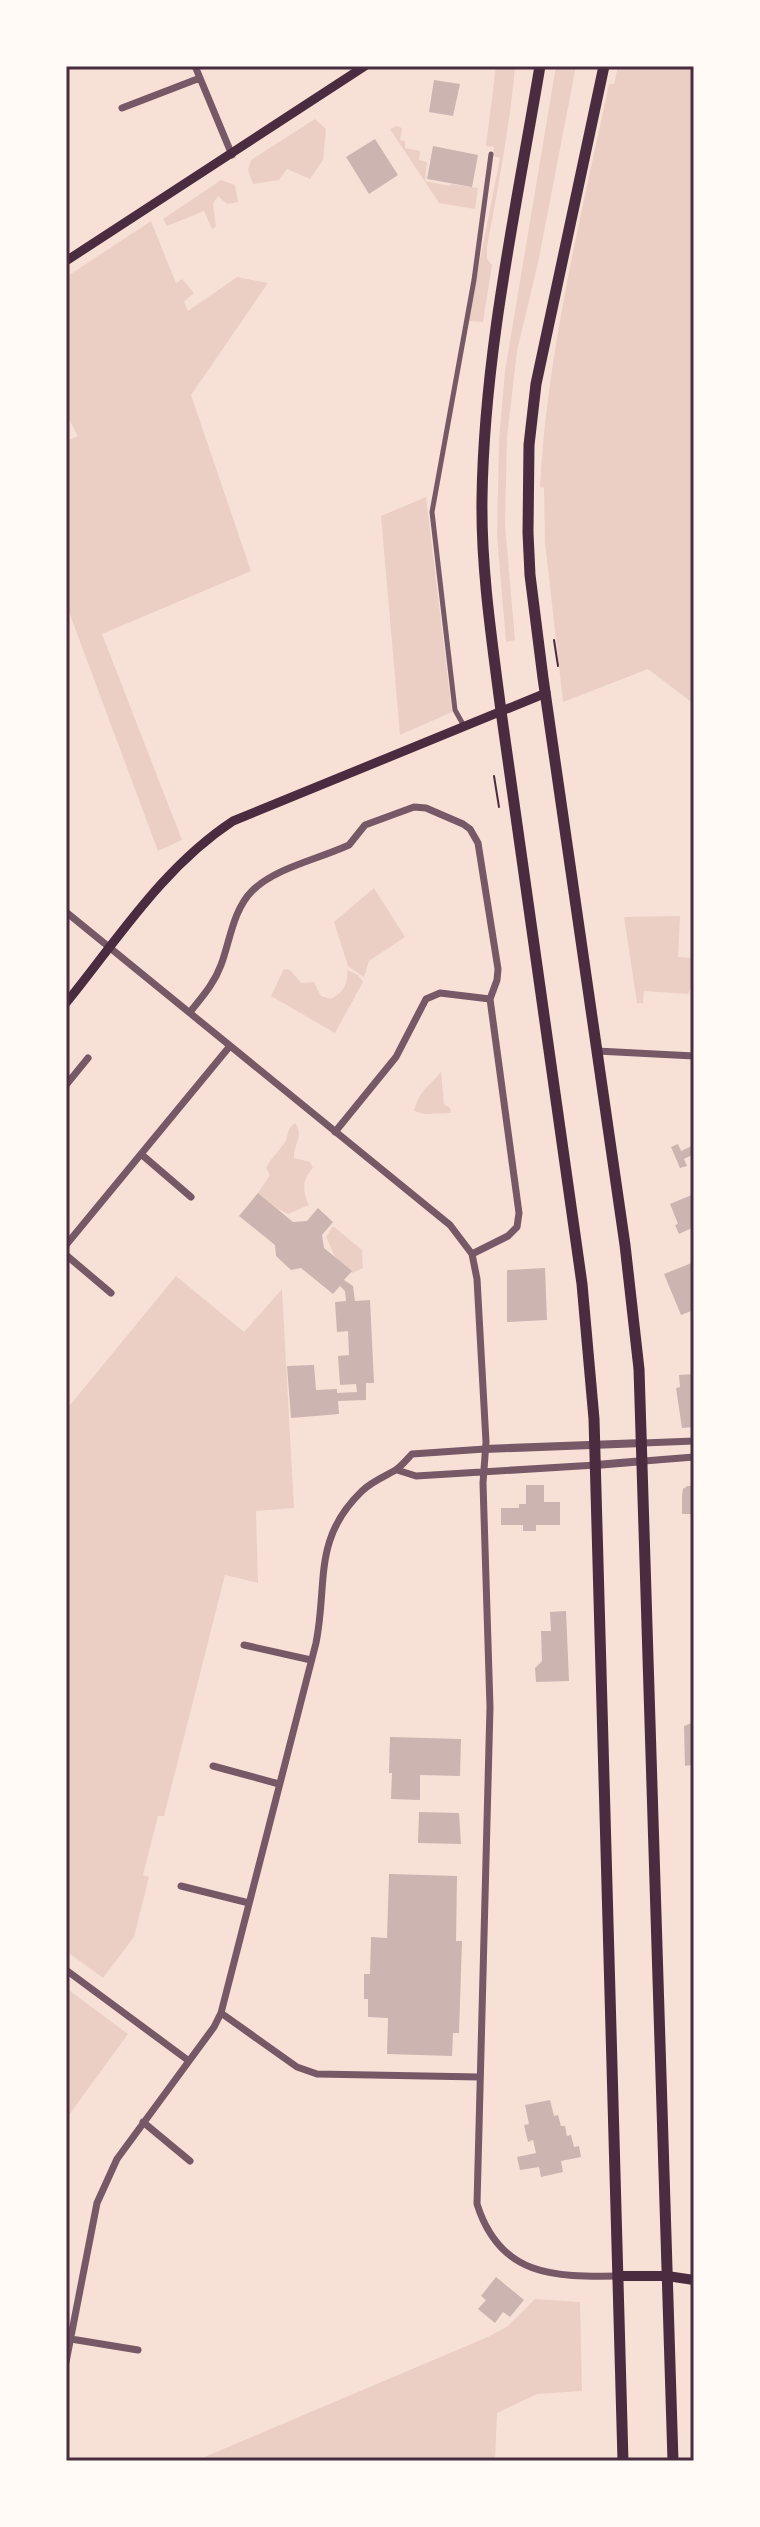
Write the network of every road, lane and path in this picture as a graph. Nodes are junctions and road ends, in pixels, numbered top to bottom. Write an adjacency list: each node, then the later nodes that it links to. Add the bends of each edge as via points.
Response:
1 (195, 66): 5 (street)
2 (365, 66): 8 (main road)
3 (540, 66): 13 (highway, via 501,294 485,438 484,560)
4 (604, 66): 12 (highway, via 546,327 529,445 530,575)
5 (200, 78): 6 (street); 8 (street)
6 (122, 108)
7 (491, 154): 14 (street, via 432,512 455,710)
8 (232, 155): 9 (main road)
9 (66, 261)
10 (554, 640): 11 (path)
11 (558, 666)
12 (546, 693): 13 (main road); 23 (highway)
13 (501, 711): 14 (main road); 36 (highway, via 582,1284)
14 (464, 726): 18 (main road, via 233,821 174,867)
15 (494, 776): 16 (path)
16 (499, 807)
17 (66, 912): 18 (street)
18 (110, 948): 20 (main road); 21 (street)
19 (490, 999): 21 (street, via 498,969 478,843 463,824 414,807 371,822 349,845 253,890 242,903 211,988); 27 (street, via 440,993 426,999 396,1057); 31 (street, via 519,1213 517,1227 508,1236)
20 (66, 1003)
21 (190, 1012): 22 (street)
22 (230, 1046): 27 (street); 28 (street)
23 (597, 1051): 24 (street); 35 (highway, via 636,1333)
24 (694, 1056)
25 (88, 1058): 26 (street)
26 (66, 1085)
27 (335, 1132): 31 (street, via 450,1225)
28 (141, 1154): 29 (street); 30 (street)
29 (191, 1197)
30 (66, 1245)
31 (472, 1254): 37 (street)
32 (66, 1255): 33 (street)
33 (111, 1293)
34 (694, 1441): 35 (street)
35 (643, 1443): 36 (street); 39 (highway)
36 (595, 1444): 37 (street); 40 (highway)
37 (485, 1449): 41 (street, via 412,1454); 42 (street)
38 (694, 1457): 39 (street)
39 (644, 1461): 40 (street); 56 (highway)
40 (596, 1465): 42 (street); 55 (highway)
41 (397, 1470): 42 (street, via 416,1476); 44 (street, via 366,1487 330,1534)
42 (484, 1472): 52 (street, via 490,1707)
43 (244, 1645): 44 (street)
44 (311, 1660): 46 (street)
45 (213, 1766): 46 (street)
46 (279, 1784): 48 (street)
47 (181, 1886): 48 (street)
48 (249, 1903): 50 (street)
49 (66, 1970): 51 (street)
50 (221, 2013): 51 (street); 52 (street, via 297,2067 317,2074)
51 (189, 2061): 53 (street)
52 (479, 2077): 55 (street, via 475,2186 482,2221 506,2251 534,2270 558,2276)
53 (143, 2122): 54 (street); 58 (street, via 117,2159 97,2203)
54 (190, 2161)
55 (619, 2276): 56 (main road); 61 (highway)
56 (667, 2276): 57 (main road); 62 (highway)
57 (693, 2278)
58 (71, 2339): 59 (street); 60 (street)
59 (138, 2350)
60 (66, 2362)
61 (623, 2461)
62 (673, 2461)

